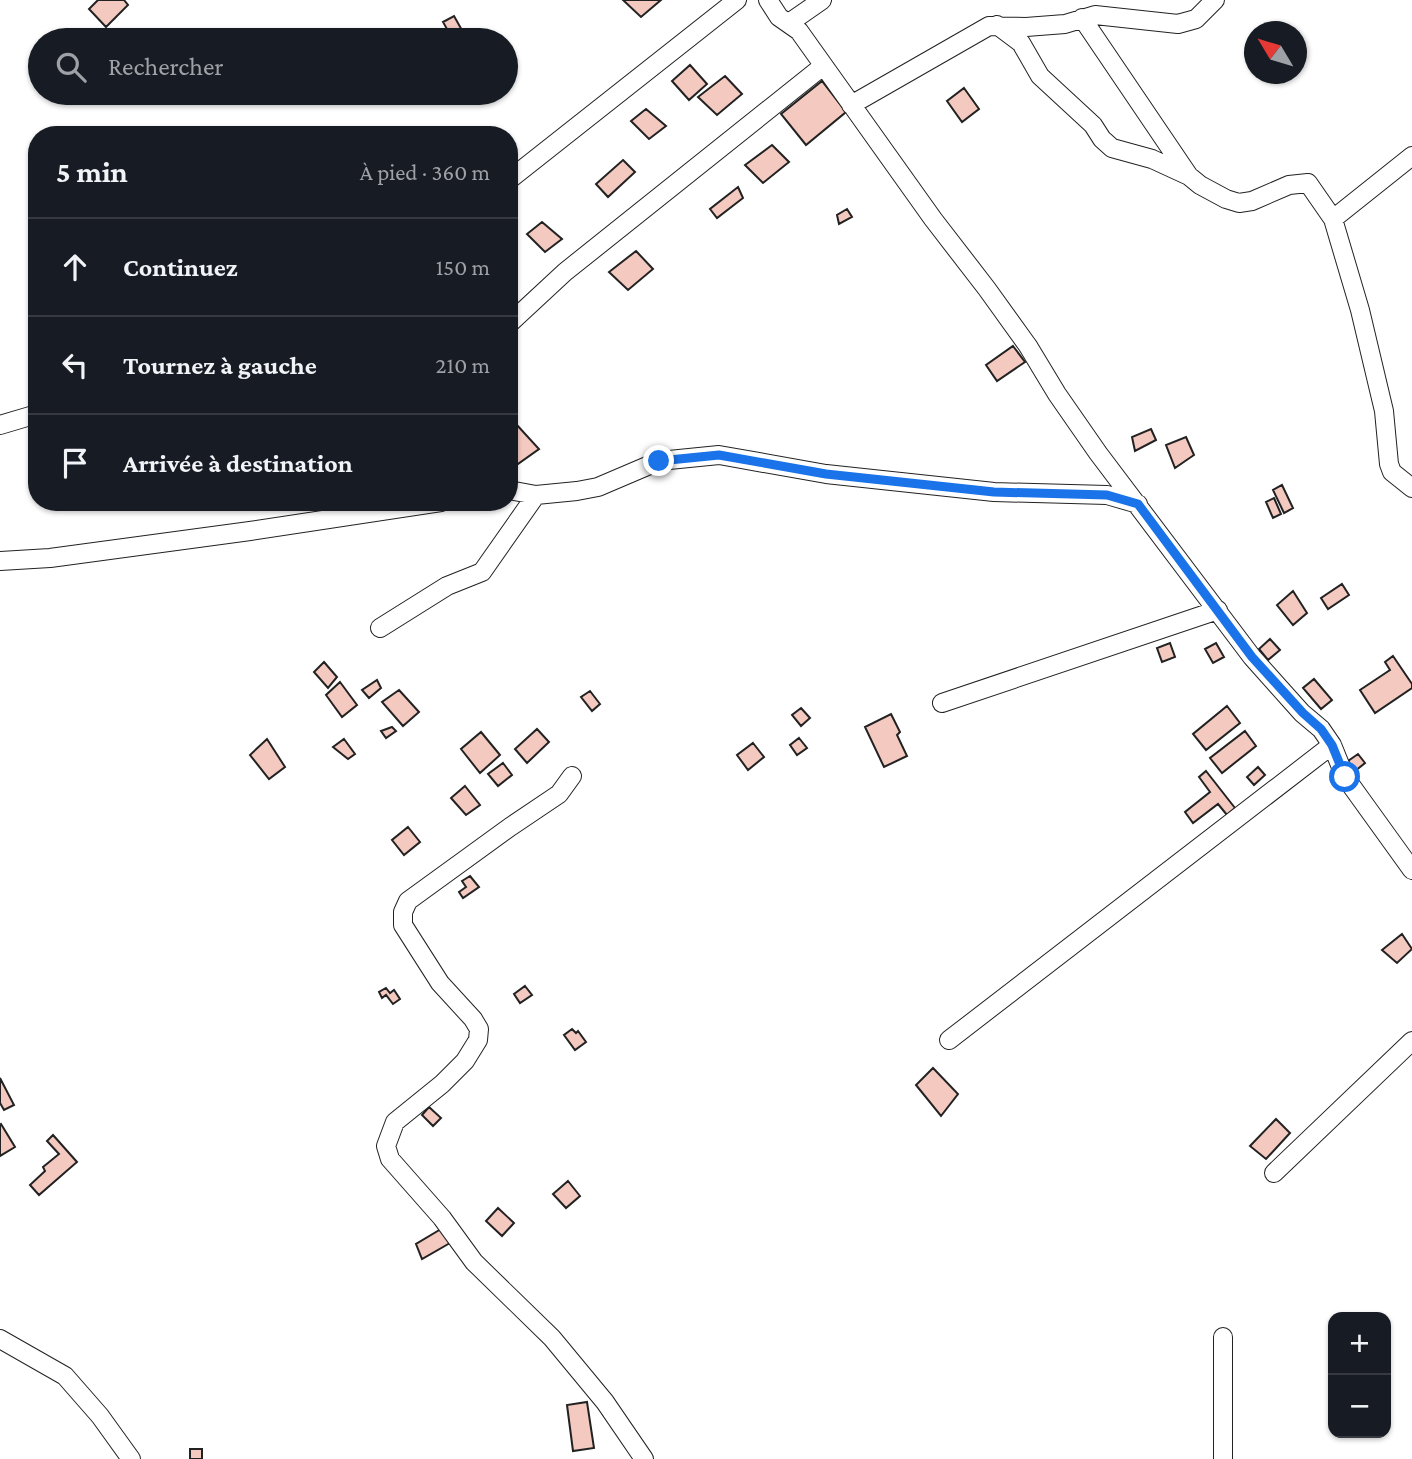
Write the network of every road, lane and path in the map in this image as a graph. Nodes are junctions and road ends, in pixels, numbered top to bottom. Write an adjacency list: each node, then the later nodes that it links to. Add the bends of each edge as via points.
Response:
1 (737, 0): 11 (street)
2 (768, 0): 6 (street)
3 (822, 0): 6 (street)
4 (1215, 0): 5 (street, via 1196,19 1178,24 1118,16)
5 (1082, 18): 7 (street, via 1065,24); 12 (street)
6 (789, 23): 8 (street)
7 (997, 25): 9 (street, via 982,28); 12 (street, via 1021,43 1040,76 1112,148)
8 (823, 66): 9 (street); 14 (street, via 565,272)
9 (851, 105): 20 (street)
10 (1412, 156): 13 (street)
11 (518, 173)
12 (1189, 176): 13 (street, via 1226,200 1239,203 1308,183)
13 (1333, 219): 17 (street, via 1384,411 1389,464)
14 (518, 316)
15 (28, 417): 16 (street)
16 (0, 425)
17 (1412, 488)
18 (518, 492): 19 (street)
19 (536, 495): 20 (street, via 598,486 659,461 719,455 826,474 994,492 1107,495); 24 (street, via 482,572 447,586)
20 (1138, 504): 23 (street)
21 (382, 511): 22 (street, via 50,558)
22 (0, 561)
23 (1218, 610): 25 (street); 26 (street, via 1252,657)
24 (380, 628)
25 (942, 703)
26 (1332, 745): 28 (street, via 1345,777); 29 (street)
27 (572, 776): 35 (street, via 559,794 408,901 403,925 440,983 479,1029 465,1061 395,1122 386,1146 398,1170 474,1262 552,1338 605,1402)
28 (1412, 870)
29 (949, 1040)
30 (1412, 1041): 31 (street)
31 (1274, 1173)
32 (1223, 1337): 36 (street)
33 (0, 1339): 34 (street, via 65,1376)
34 (131, 1459)
35 (644, 1459)
36 (1223, 1459)

